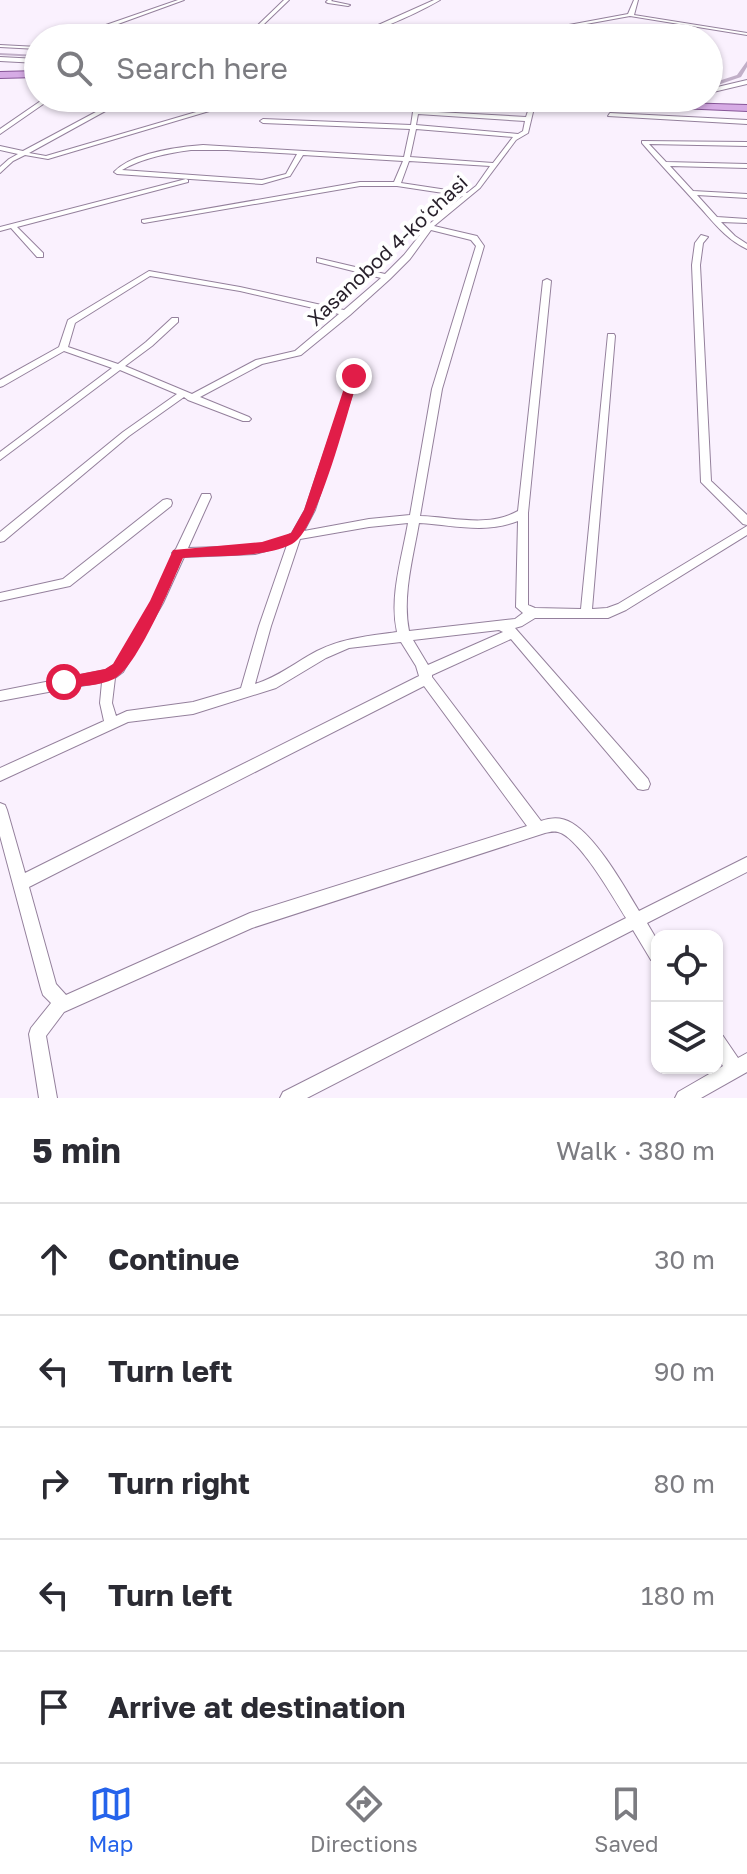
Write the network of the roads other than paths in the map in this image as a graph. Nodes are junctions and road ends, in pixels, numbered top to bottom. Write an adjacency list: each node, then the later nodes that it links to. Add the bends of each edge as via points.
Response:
1 (182, 0): 8 (street)
2 (287, 0): 9 (street)
3 (330, 0): 6 (street)
4 (438, 0): 10 (street)
5 (636, 0): 7 (street)
6 (348, 5)
7 (630, 15): 11 (street); 12 (street)
8 (114, 24)
9 (261, 24)
10 (385, 24)
11 (579, 24)
12 (685, 24)
13 (723, 30): 14 (street)
14 (747, 34)
15 (0, 46): 16 (street)
16 (24, 47)
17 (0, 59): 18 (street)
18 (24, 60)
19 (24, 74): 20 (main road)
20 (0, 75)
21 (747, 82): 22 (street)
22 (723, 88)
23 (723, 106): 24 (main road)
24 (747, 108)
25 (29, 112): 33 (street)
26 (100, 112): 38 (street)
27 (202, 112): 38 (street, via 46,158)
28 (416, 112): 32 (street); 34 (street, Xasanobod 4-koʻchasi, via 530,116 526,132)
29 (610, 115): 31 (street)
30 (263, 121): 32 (street)
31 (747, 122)
32 (414, 127): 34 (street); 39 (street)
33 (0, 132)
34 (519, 136): 43 (street, Xasanobod 4-koʻchasi)
35 (747, 144): 41 (street, via 645,141)
36 (0, 148): 38 (street)
37 (301, 153): 39 (street); 46 (street, via 288,175 278,179); 46 (street, via 193,148 126,164 117,172)
38 (21, 155): 40 (street)
39 (407, 158): 43 (street); 47 (street)
40 (11, 160): 42 (street); 45 (street)
41 (663, 164): 44 (street); 48 (street)
42 (0, 165)
43 (496, 165): 49 (street, Xasanobod 4-koʻchasi)
44 (747, 166)
45 (0, 171)
46 (199, 178): 54 (street)
47 (397, 184): 49 (street); 52 (street, via 360,184)
48 (691, 193): 50 (street); 51 (street)
49 (468, 195): 55 (street, Xasanobod 4-koʻchasi)
50 (747, 196)
51 (713, 219): 53 (street); 58 (street)
52 (144, 221)
53 (747, 221)
54 (13, 226): 56 (street); 59 (street)
55 (429, 227): 61 (street, Xasanobod 4-koʻchasi); 76 (street, via 474,238 480,246 437,389)
56 (0, 229)
57 (704, 237): 77 (street, via 696,265 706,482)
58 (747, 247)
59 (40, 255)
60 (320, 260): 61 (street)
61 (387, 277): 63 (street, Xasanobod 4-koʻchasi)
62 (547, 281): 75 (street)
63 (347, 313): 66 (street, via 149,273 71,322); 70 (street, Xasanobod 4-koʻchasi, via 298,353 259,362)
64 (175, 320): 68 (street)
65 (611, 336): 84 (street)
66 (63, 348): 68 (street); 69 (street)
67 (362, 365): 79 (street)
68 (119, 367): 70 (street); 72 (street)
69 (0, 384)
70 (188, 396): 71 (street); 80 (street, Xasanobod 4-koʻchasi, via 126,434)
71 (246, 419)
72 (0, 457)
73 (206, 497): 81 (street)
74 (167, 503): 82 (street, via 66,583)
75 (523, 513): 76 (street, via 502,522 470,524); 83 (street, via 522,607)
76 (413, 519): 79 (street); 86 (street, via 402,590)
77 (747, 521)
78 (747, 530): 84 (street, via 622,607)
79 (296, 536): 81 (street, via 262,547); 89 (street)
80 (0, 538)
81 (178, 553): 87 (street, via 126,658)
82 (0, 597)
83 (533, 613): 84 (street); 85 (street)
84 (586, 614)
85 (507, 629): 86 (street); 88 (street); 93 (street)
86 (404, 635): 88 (street); 89 (street, via 336,647 272,684)
87 (109, 675): 90 (street); 91 (street, via 106,703)
88 (426, 676): 95 (street); 97 (street)
89 (246, 692): 91 (street)
90 (0, 696)
91 (111, 723): 92 (street)
92 (0, 775)
93 (643, 784)
94 (0, 810): 97 (street)
95 (538, 829): 98 (street, via 564,826 583,841); 100 (street, via 250,921)
96 (747, 864): 98 (street)
97 (21, 883): 100 (street, via 49,989)
98 (635, 920): 99 (street); 104 (street)
99 (651, 945)
100 (61, 1003): 103 (street, via 37,1034)
101 (723, 1048): 102 (street)
102 (741, 1065): 105 (street)
103 (48, 1098)
104 (289, 1098)
105 (684, 1098)

